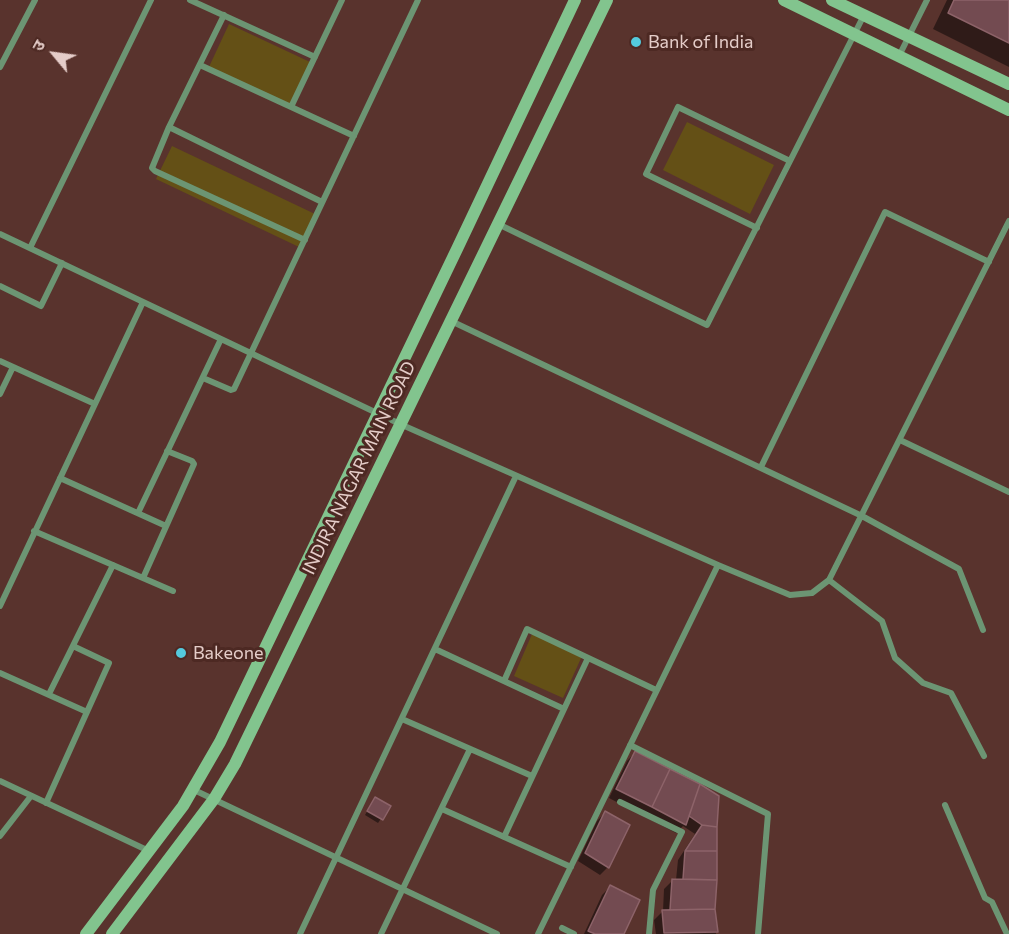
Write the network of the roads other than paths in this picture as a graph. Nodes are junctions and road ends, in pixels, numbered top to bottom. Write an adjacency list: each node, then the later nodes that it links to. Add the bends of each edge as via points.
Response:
1 (35, 0): 18 (street)
2 (151, 0): 31 (street)
3 (190, 0): 11 (street)
4 (342, 0): 16 (street)
5 (418, 0): 23 (street)
6 (575, 0): 44 (street, INDIRA NAGAR MAIN ROAD)
7 (607, 0): 27 (street, INDIRA NAGAR MAIN ROAD)
8 (784, 0): 13 (street)
9 (832, 0): 12 (street)
10 (927, 0): 14 (street)
11 (224, 15): 16 (street); 17 (street)
12 (864, 15): 13 (street); 14 (street)
13 (854, 34): 15 (street); 24 (street)
14 (909, 37): 15 (street); 19 (street)
15 (899, 56): 21 (street)
16 (315, 57): 20 (street)
17 (200, 65): 20 (street); 22 (street)
18 (0, 67)
19 (1009, 84)
20 (291, 107): 23 (street)
21 (1009, 110)
22 (169, 128): 25 (street); 30 (street, via 153,163 155,171)
23 (354, 136): 25 (street)
24 (790, 161): 28 (street); 28 (street, via 678,107 646,174)
25 (322, 202): 30 (street)
26 (1009, 221): 32 (street)
27 (498, 224): 28 (street, via 707,325); 36 (street, INDIRA NAGAR MAIN ROAD)
28 (757, 228)
29 (0, 234): 31 (street)
30 (305, 240): 38 (street)
31 (30, 248): 33 (street)
32 (988, 262): 46 (street); 48 (street, via 885,212)
33 (62, 263): 34 (street, via 41,306); 35 (street)
34 (0, 286)
35 (143, 302): 37 (street); 43 (street)
36 (451, 321): 45 (street, INDIRA NAGAR MAIN ROAD); 48 (street)
37 (221, 339): 38 (street); 41 (street)
38 (251, 353): 41 (street, via 233,390); 44 (street)
39 (0, 360): 40 (street)
40 (13, 367): 42 (street); 43 (street)
41 (203, 378): 47 (street)
42 (0, 394)
43 (95, 404): 50 (street)
44 (378, 414): 45 (street); 78 (street, INDIRA NAGAR MAIN ROAD, via 220,742)
45 (400, 424): 49 (street); 80 (street, INDIRA NAGAR MAIN ROAD)
46 (900, 440): 51 (street); 53 (street)
47 (167, 451): 52 (street); 54 (street, via 194,464)
48 (761, 467): 53 (street)
49 (516, 476): 56 (street); 64 (street)
50 (60, 478): 52 (street); 55 (street)
51 (1009, 492)
52 (138, 513): 54 (street)
53 (862, 516): 59 (street); 62 (street, via 958,569)
54 (166, 526): 58 (street)
55 (34, 531): 57 (street); 61 (street)
56 (718, 565): 59 (street, via 790,595 812,593); 68 (street)
57 (113, 566): 58 (street); 63 (street)
58 (143, 578): 60 (street)
59 (829, 580): 75 (street, via 882,621 895,658 923,683 951,693)
60 (172, 591)
61 (0, 606)
62 (983, 630)
63 (73, 646): 69 (street); 71 (street, via 110,663)
64 (435, 649): 67 (street); 72 (street)
65 (588, 658): 67 (street, via 527,629); 68 (street); 70 (street)
66 (0, 673): 69 (street)
67 (504, 681): 70 (street)
68 (656, 690): 73 (street)
69 (49, 694): 71 (street)
70 (564, 709): 76 (street)
71 (87, 712): 82 (street)
72 (402, 719): 74 (street); 88 (street)
73 (630, 745): 89 (street); 100 (street, via 768,813)
74 (470, 749): 76 (street); 84 (street)
75 (984, 756)
76 (532, 776): 86 (street)
77 (0, 781): 79 (street)
78 (192, 789): 80 (street); 87 (street, INDIRA NAGAR MAIN ROAD)
79 (31, 796): 82 (street); 85 (street)
80 (214, 799): 88 (street); 93 (street, INDIRA NAGAR MAIN ROAD)
81 (620, 802): 99 (street, via 682,832 653,890)
82 (46, 803): 87 (street)
83 (945, 805): 101 (street, via 985,898 992,902)
84 (442, 809): 86 (street); 90 (street)
85 (0, 836)
86 (504, 837): 89 (street)
87 (148, 851): 92 (street, INDIRA NAGAR MAIN ROAD)
88 (337, 858): 90 (street); 94 (street)
89 (571, 867): 97 (street)
90 (403, 889): 95 (street); 96 (street)
91 (562, 928): 98 (street)
92 (86, 934)
93 (112, 934)
94 (300, 934)
95 (381, 934)
96 (497, 934)
97 (538, 934)
98 (574, 934)
99 (649, 934)
100 (758, 934)
101 (1007, 934)

